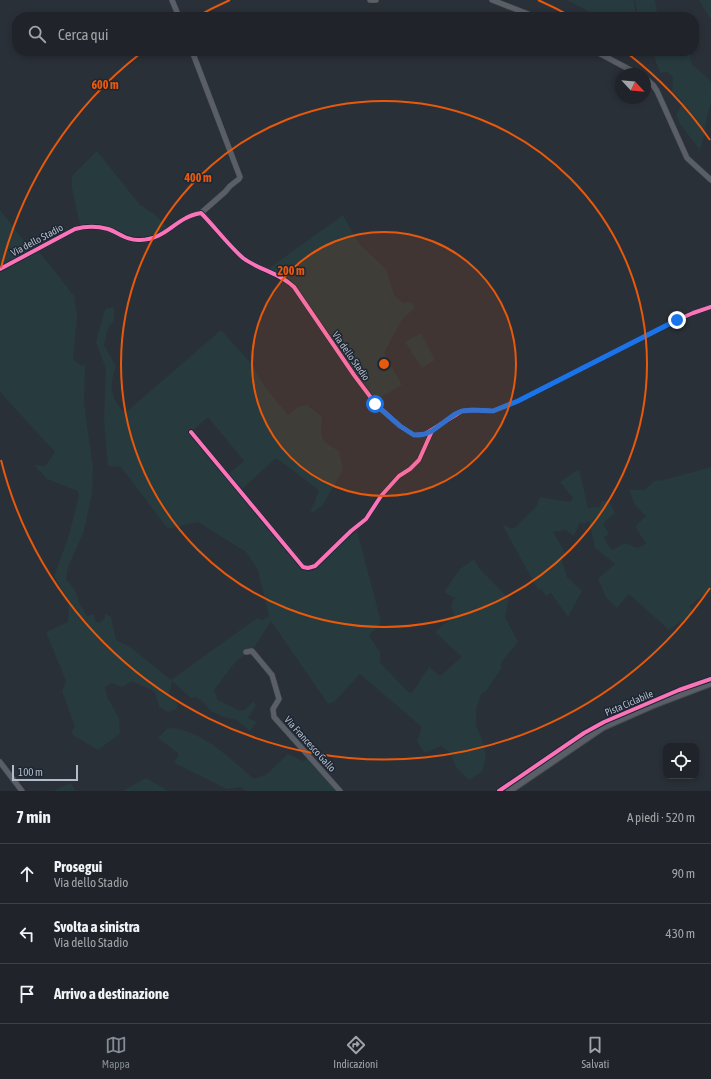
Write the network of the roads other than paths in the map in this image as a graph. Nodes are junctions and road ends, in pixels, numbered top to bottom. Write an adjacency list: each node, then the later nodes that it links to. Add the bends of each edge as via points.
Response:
1 (172, 0): 5 (street)
2 (370, 0): 3 (street)
3 (376, 0)
4 (492, 0): 6 (street)
5 (177, 12)
6 (523, 12)
7 (194, 56): 12 (street, via 240,176 240,179)
8 (604, 56): 9 (street)
9 (627, 68)
10 (651, 83): 11 (street, via 657,91 687,158)
11 (711, 180)
12 (201, 213): 13 (street, Via dello Stadio, via 187,217 166,233 139,240 129,239 108,229 88,226 75,229); 15 (street, Via dello Stadio, via 244,258 287,280 294,287 375,403 414,435)
13 (0, 269)
14 (711, 307): 15 (street, Via dello Stadio, via 677,320 518,401 493,411 462,411)
15 (432, 431): 16 (street, via 419,460 399,476 381,496 366,519 315,566 308,568 303,567)
16 (191, 432)
17 (246, 652): 21 (street, Via Francesco Gallo, via 252,651 272,674 279,699 272,709 274,717)
18 (711, 683): 22 (street, via 603,728)
19 (0, 762): 20 (street)
20 (22, 791)
21 (340, 791)
22 (508, 791)

